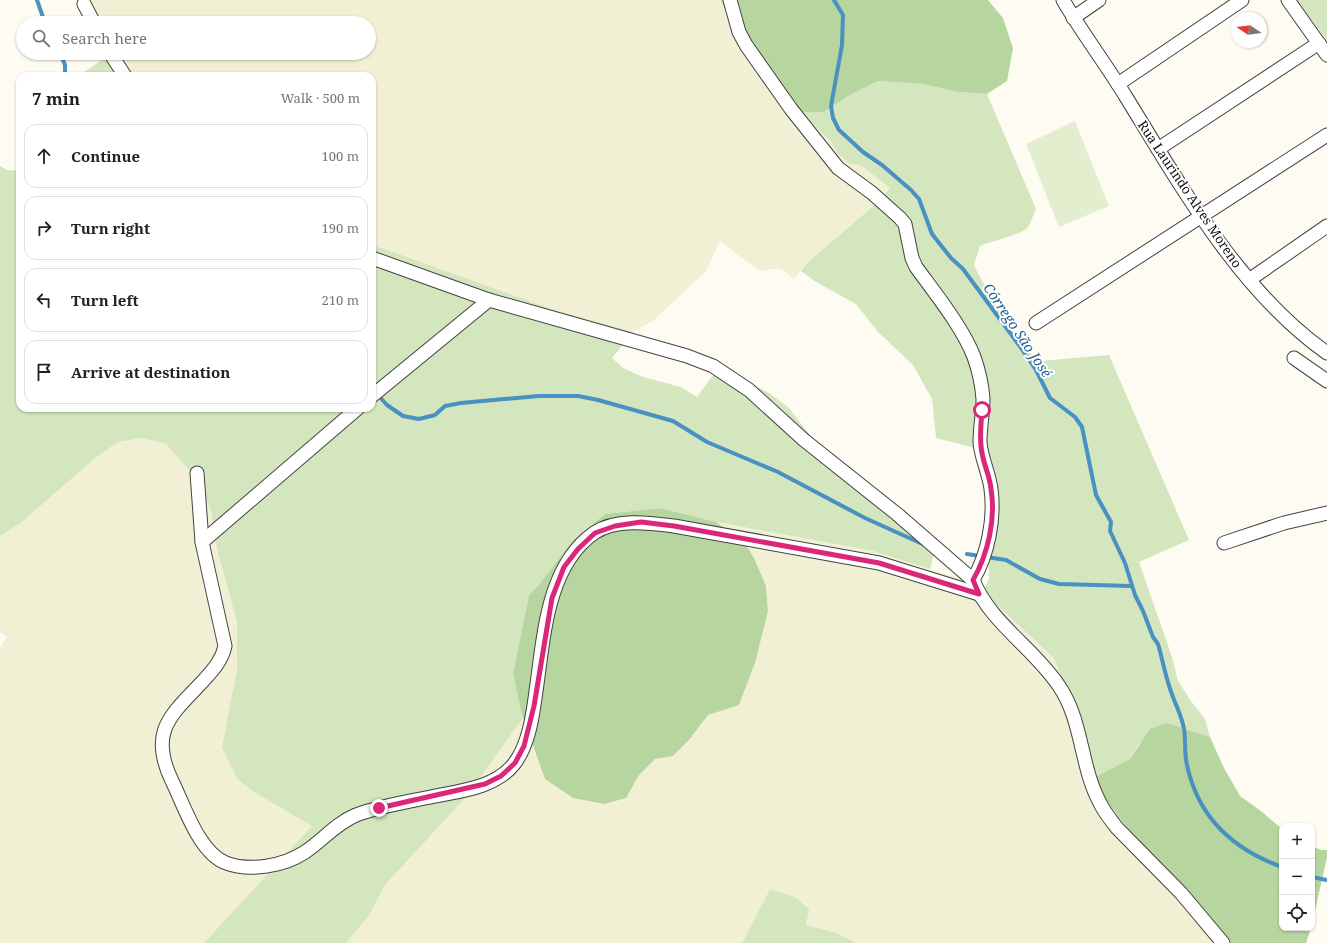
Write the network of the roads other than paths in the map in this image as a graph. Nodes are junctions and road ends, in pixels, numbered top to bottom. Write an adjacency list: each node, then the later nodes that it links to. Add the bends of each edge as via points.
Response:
1 (730, 0): 31 (street, via 737,26 746,45 818,144 838,168 872,193 905,224 916,268 960,332 973,356 983,400 980,442 991,489 992,509 988,545 981,567)
2 (1063, 0): 8 (street, Rua Laurindo Alves Moreno)
3 (1098, 0): 8 (street)
4 (1242, 0): 13 (street)
5 (1288, 0): 9 (street)
6 (84, 4): 7 (street)
7 (90, 16)
8 (1073, 18): 13 (street, Rua Laurindo Alves Moreno)
9 (1319, 43): 10 (street); 15 (street)
10 (1327, 55)
11 (115, 60): 12 (street)
12 (122, 72)
13 (1118, 84): 15 (street, Rua Laurindo Alves Moreno)
14 (1327, 135): 16 (street)
15 (1158, 149): 16 (street, Rua Laurindo Alves Moreno)
16 (1202, 216): 19 (street, Rua Laurindo Alves Moreno); 21 (street)
17 (1327, 226): 19 (street)
18 (376, 259): 20 (street)
19 (1249, 280): 22 (street, Rua Laurindo Alves Moreno, via 1282,316)
20 (489, 300): 25 (street); 31 (street, via 652,345 713,366 749,390 804,440 897,514)
21 (1036, 323)
22 (1327, 353)
23 (1294, 358): 24 (street)
24 (1327, 381)
25 (376, 393)
26 (353, 412): 29 (street)
27 (197, 473): 29 (street)
28 (1327, 513): 30 (street, via 1306,517)
29 (202, 542): 32 (street, via 225,646 217,666 181,703 167,722 162,735 161,751 165,766 202,842 218,859 247,867 267,866 304,853 334,827 356,815 485,784 501,776 515,763 524,746 534,706 552,598 564,567 595,533 615,526 641,522 674,526 879,563)
30 (1224, 543)
31 (973, 580): 32 (street)
32 (979, 594): 33 (street, via 1059,686 1077,726 1092,785 1109,818 1181,893)
33 (1223, 943)

